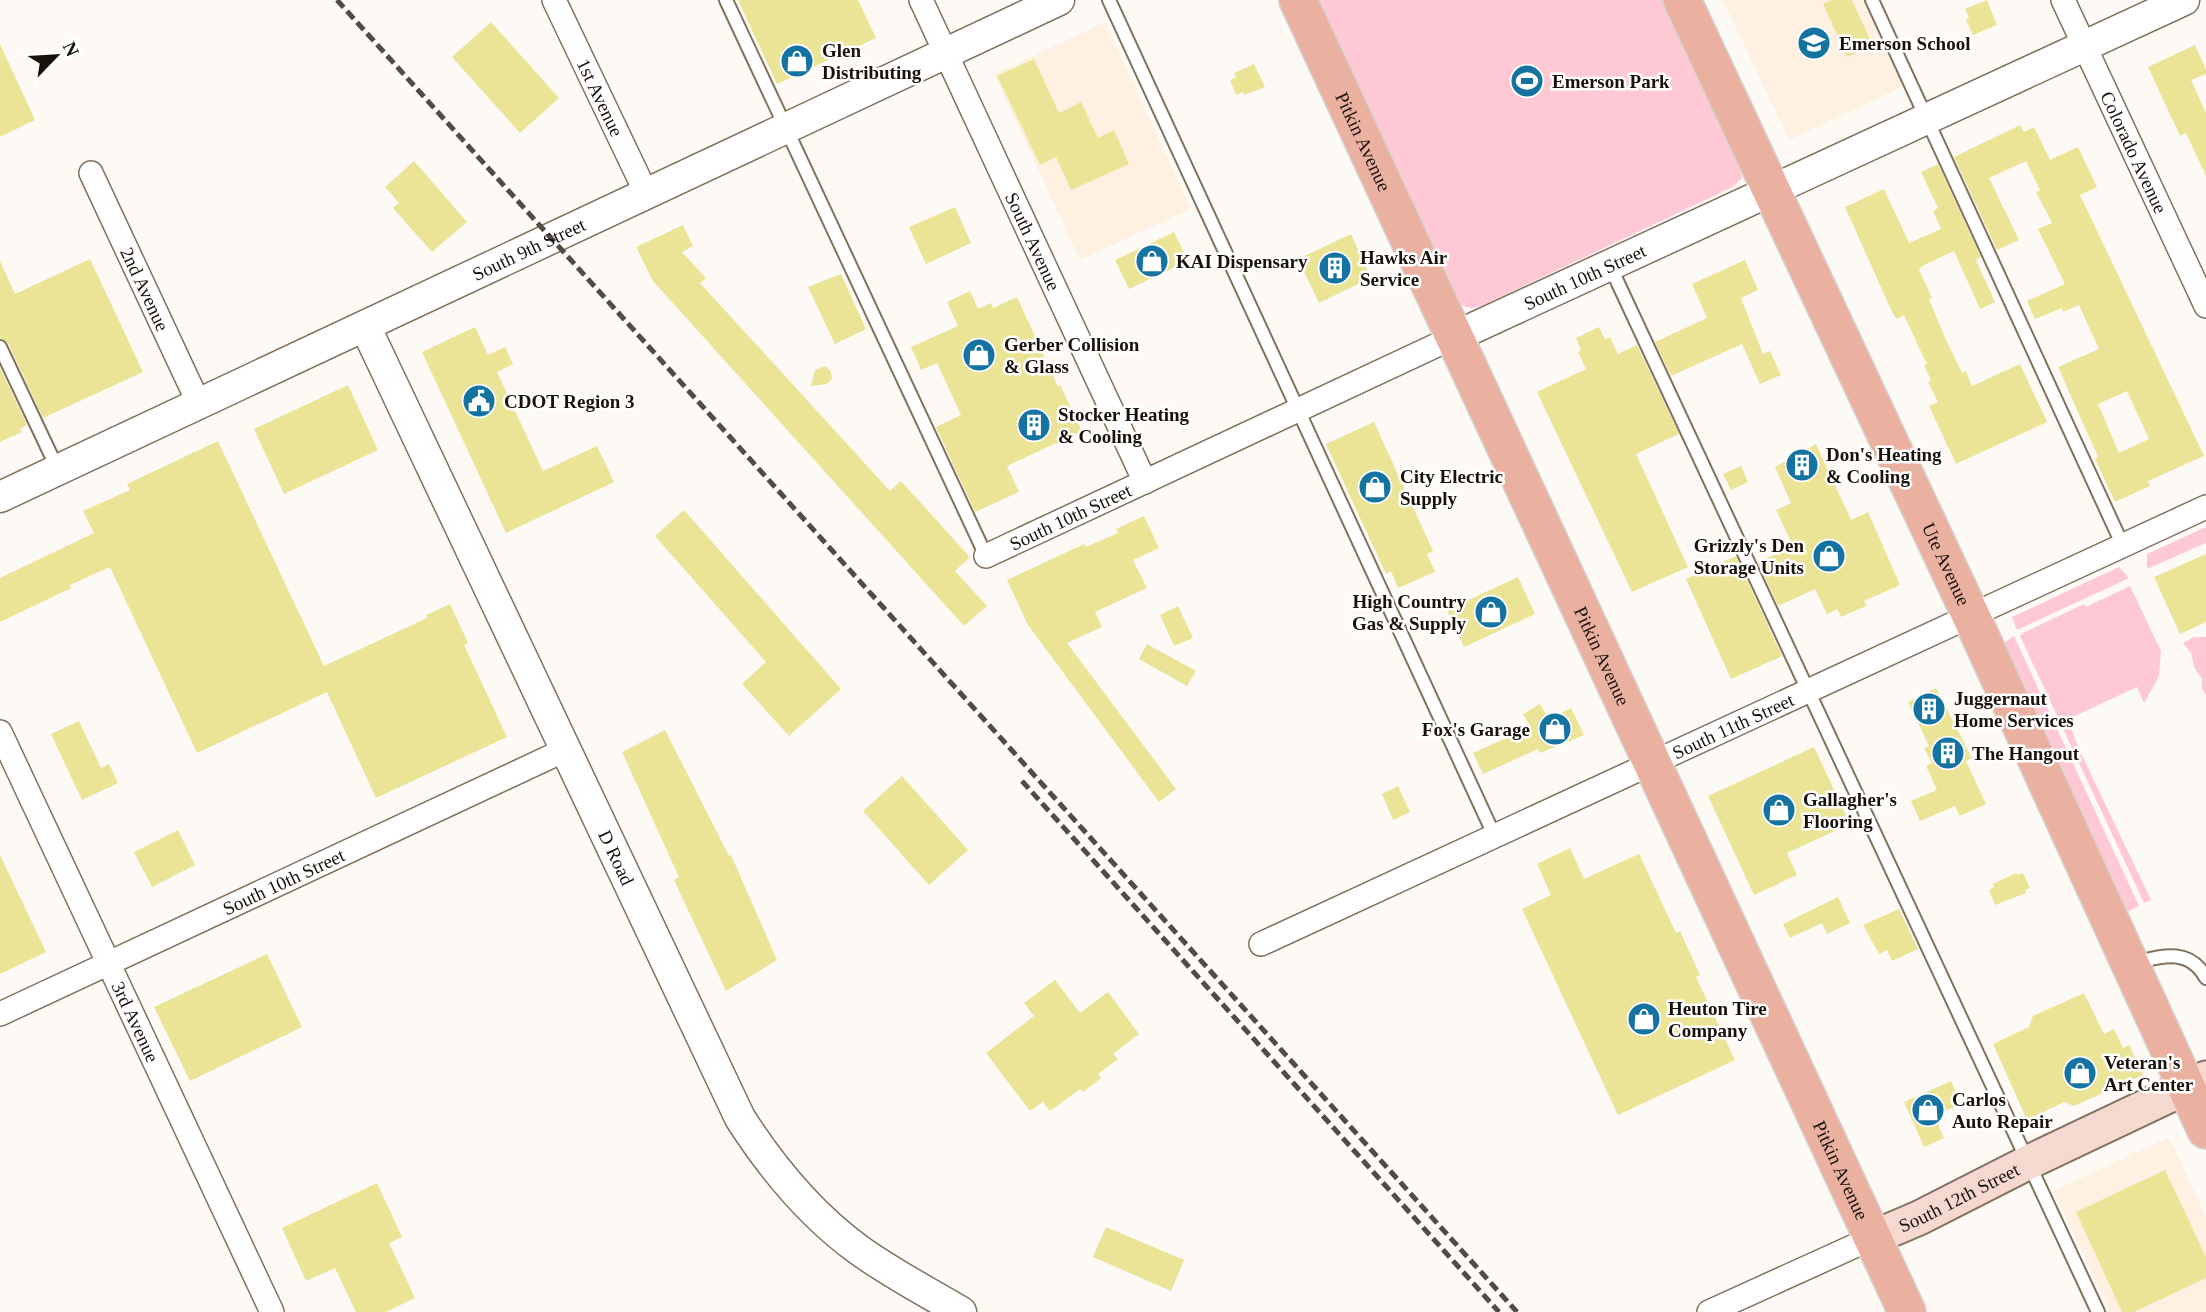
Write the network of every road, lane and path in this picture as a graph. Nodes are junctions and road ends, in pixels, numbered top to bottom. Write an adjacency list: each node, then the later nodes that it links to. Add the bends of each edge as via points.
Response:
1 (554, 0): 17 (street, 1st Avenue)
2 (726, 0): 14 (lane)
3 (921, 0): 12 (street, South Avenue)
4 (1059, 0): 12 (street, South 9th Street)
5 (1109, 0): 24 (lane)
6 (1298, 0): 21 (main road, Pitkin Avenue)
7 (1682, 0): 16 (main road, Ute Avenue)
8 (1872, 0): 13 (lane)
9 (2063, 0): 11 (street, Colorado Avenue)
10 (2184, 0): 11 (street, South 10th Street)
11 (2084, 46): 13 (street, South 10th Street); 19 (street, Colorado Avenue)
12 (946, 54): 14 (street, South 9th Street); 26 (street, South Avenue)
13 (1927, 119): 16 (street, South 10th Street); 29 (lane)
14 (787, 129): 17 (street, South 9th Street); 30 (lane)
15 (91, 173): 23 (street, 2nd Avenue)
16 (1772, 192): 18 (street, South 10th Street); 31 (main road, Ute Avenue)
17 (647, 195): 20 (street, South 9th Street)
18 (1609, 264): 21 (street, South 10th Street); 32 (lane)
19 (2206, 306)
20 (366, 326): 23 (street, South 9th Street); 34 (street, D Road)
21 (1454, 337): 24 (street, South 10th Street); 35 (main road, Pitkin Avenue)
22 (0, 347): 25 (lane)
23 (199, 404): 25 (street, South 9th Street)
24 (1297, 411): 26 (street, South 10th Street); 36 (lane)
25 (58, 470): 27 (street, South 9th Street)
26 (1145, 482): 30 (street, South 10th Street)
27 (0, 497)
28 (2206, 508): 29 (street, South 11th Street)
29 (2123, 546): 31 (street, South 11th Street)
30 (986, 556)
31 (1971, 616): 32 (street, South 11th Street); 38 (main road, Ute Avenue)
32 (1809, 690): 35 (street, South 11th Street); 44 (lane)
33 (0, 732): 39 (street, 3rd Avenue)
34 (567, 749): 39 (street, South 10th Street); 47 (street, D Road, via 719,1079 762,1153 842,1236 888,1270)
35 (1653, 764): 36 (street, South 11th Street); 45 (main road, Pitkin Avenue)
36 (1495, 836): 37 (street, South 11th Street)
37 (1261, 944)
38 (2130, 963): 40 (lane, via 2176,955 2200,968); 42 (main road, Ute Avenue)
39 (108, 965): 41 (street, South 10th Street); 46 (street, 3rd Avenue)
40 (2206, 978)
41 (0, 1014)
42 (2196, 1082): 43 (main road, Ute Avenue); 44 (main road, South 12th Street)
43 (2206, 1130)
44 (2029, 1163): 45 (main road, South 12th Street); 50 (lane)
45 (1872, 1238): 48 (street, South 12th Street); 49 (main road, Pitkin Avenue)
46 (272, 1312)
47 (961, 1312)
48 (1709, 1312)
49 (1907, 1312)
50 (2098, 1312)

